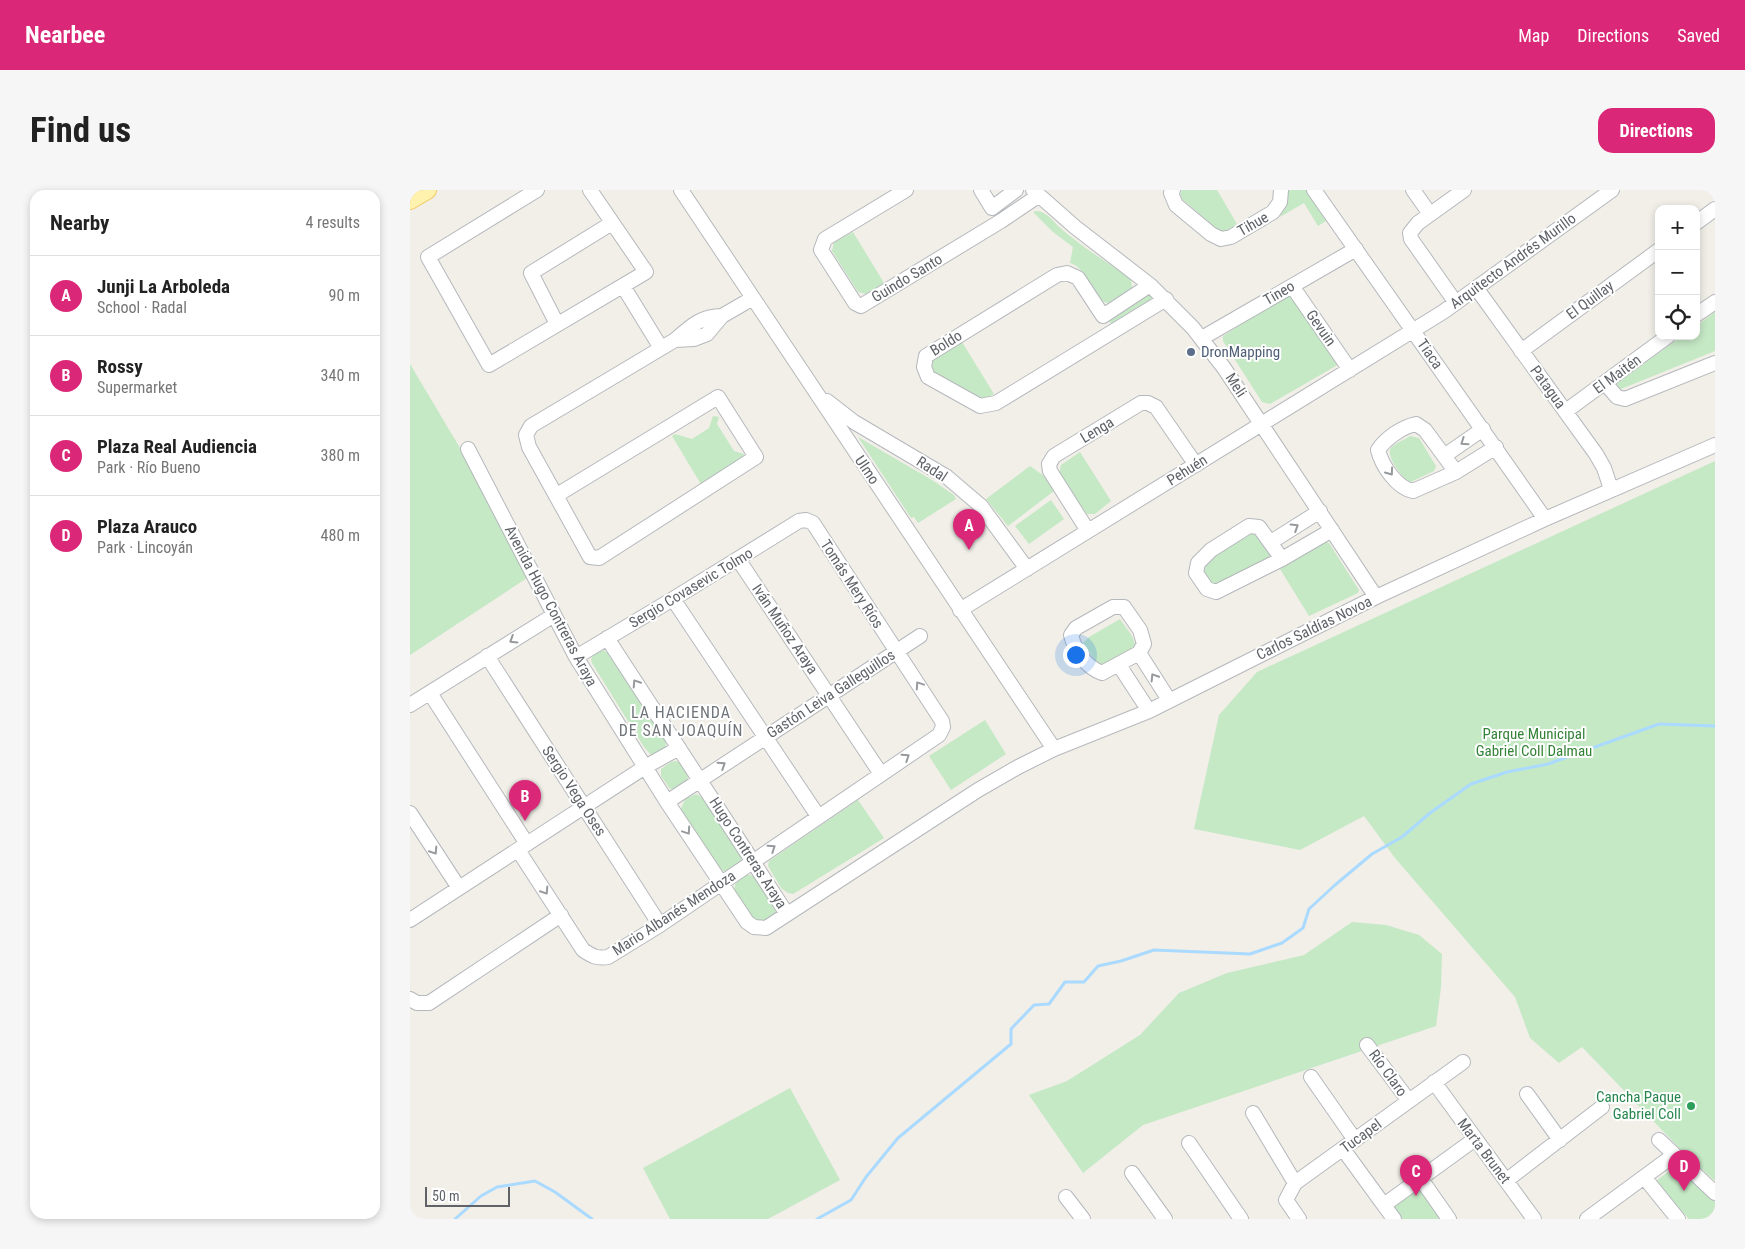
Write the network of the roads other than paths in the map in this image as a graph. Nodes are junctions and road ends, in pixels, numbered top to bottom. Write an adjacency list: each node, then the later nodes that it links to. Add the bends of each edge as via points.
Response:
1 (427, 190): 15 (main road)
2 (537, 190): 34 (street, via 428,257 489,365)
3 (590, 190): 21 (street)
4 (681, 190): 28 (street, Ulmo)
5 (906, 190): 20 (street, Guindo Santo, via 825,239 821,250 855,303 861,306)
6 (981, 190): 16 (street)
7 (1016, 190): 16 (street)
8 (1173, 190): 9 (street, Tihue, via 1171,193 1176,205 1220,239 1231,237 1273,212 1280,202)
9 (1280, 190)
10 (1314, 190): 22 (street, Tiaca)
11 (1414, 190): 18 (street)
12 (1464, 190): 18 (street)
13 (1612, 190): 27 (street, Arquitecto Andrés Murillo)
14 (1035, 193): 20 (street, Guindo Santo); 24 (street, Meli)
15 (410, 200)
16 (992, 208): 20 (street)
17 (1715, 209): 19 (street)
18 (1430, 214): 31 (street, via 1414,227 1411,239)
19 (1700, 220)
20 (1001, 221)
21 (612, 223): 25 (street, via 646,272); 34 (street, via 531,273)
22 (1356, 249): 26 (street, Tineo); 36 (street, Tiaca)
23 (1655, 253): 40 (street, El Quillay)
24 (1150, 285): 29 (street, Meli); 33 (street)
25 (623, 286): 34 (street); 39 (street)
26 (1292, 286): 37 (street, Tineo); 42 (street, Gevuin)
27 (1477, 289): 31 (street, Arquitecto Andrés Murillo); 40 (street, Patagua)
28 (753, 298): 39 (street, via 722,316 707,334 694,339 675,340); 44 (street, Ulmo)
29 (1166, 299): 35 (street, Boldo); 37 (street, Meli)
30 (1715, 302): 32 (street)
31 (1456, 303): 36 (street, Arquitecto Andrés Murillo)
32 (1700, 312)
33 (1103, 316): 35 (street, Boldo); 35 (street, Boldo, via 1078,278 1067,273 1057,275 926,356 924,366 928,376 980,406 988,406)
34 (558, 324)
35 (1112, 331)
36 (1414, 331): 42 (street, Pehuén); 47 (street, Tiaca)
37 (1202, 338): 46 (street, Meli)
38 (1663, 340): 43 (street, El Maitén)
39 (661, 348): 55 (street, via 532,426 526,435 529,447)
40 (1521, 350): 45 (street, Patagua)
41 (1715, 363): 43 (street, via 1625,399 1618,397)
42 (1350, 370): 46 (street, Pehuén)
43 (1604, 383): 45 (street, El Maitén)
44 (816, 392): 64 (street, Radal, via 854,422 946,477 973,499); 67 (street, Ulmo)
45 (1566, 411): 54 (street, Patagua, via 1601,460)
46 (1262, 424): 52 (street, Pehuén); 56 (street, Meli)
47 (1483, 429): 49 (street, Tiaca); 51 (street, one-way to 51)
48 (1715, 445): 54 (street, Carlos Saldías Novoa)
49 (1496, 448): 53 (street); 57 (street, Tiaca)
50 (468, 449): 68 (street, Avenida Hugo Contreras Araya)
51 (1444, 456): 53 (street); 53 (street, one-way to 53, via 1425,430 1416,424 1407,426 1378,450 1380,459 1406,490 1413,491)
52 (1196, 465): 60 (street, Pehuén); 60 (street, Lenga, via 1156,407 1148,403 1141,403 1054,456 1049,464 1050,471)
53 (1456, 472)
54 (1611, 490): 57 (street, Carlos Saldías Novoa)
55 (556, 495): 55 (street, via 590,557 599,558 756,457 718,397)
56 (1320, 511): 59 (street, Meli); 61 (street, one-way to 56)
57 (1545, 519): 65 (street, Carlos Saldías Novoa)
58 (806, 520): 62 (street, Sergio Covasevic Tolmo, via 799,521); 71 (street, Tomás Mery Ríos, via 813,523)
59 (1332, 530): 63 (street); 65 (street, Meli)
60 (1088, 531): 64 (street, Pehuén)
61 (1271, 542): 63 (street); 63 (street, via 1259,527 1249,526 1211,550 1198,563 1196,574 1207,590 1216,592)
62 (738, 559): 66 (street, Sergio Covasevic Tolmo); 77 (street, Iván Muñoz Araya)
63 (1282, 559)
64 (1026, 569): 67 (street, Pehuén)
65 (1376, 597): 78 (street, Carlos Saldías Novoa)
66 (673, 599): 70 (street, Sergio Covasevic Tolmo); 82 (street)
67 (960, 610): 84 (street, Ulmo)
68 (554, 615): 73 (street, one-way to 73); 74 (street, Avenida Hugo Contreras Araya)
69 (920, 636): 71 (street, Gastón Leiva Galleguillos)
70 (607, 638): 74 (street, Sergio Covasevic Tolmo); 83 (street, Hugo Contreras Araya, one-way to 70)
71 (896, 652): 77 (street, Gastón Leiva Galleguillos); 81 (street, Tomás Mery Ríos, one-way to 71)
72 (1139, 653): 75 (street); 75 (street, via 1144,644 1140,630 1124,606 1113,607 1076,628 1071,635 1074,646 1091,669 1102,673); 78 (street, one-way to 72)
73 (487, 656): 76 (street); 90 (street, Sergio Vega Oses)
74 (576, 657): 85 (street, Avenida Hugo Contreras Araya)
75 (1119, 665): 80 (street)
76 (430, 693): 79 (street); 93 (street, Mario Albanés Mendoza)
77 (829, 695): 82 (street, Gastón Leiva Galleguillos); 87 (street, Iván Muñoz Araya)
78 (1169, 700): 80 (street, Carlos Saldías Novoa)
79 (410, 706)
80 (1149, 711): 84 (street, Carlos Saldías Novoa)
81 (943, 727): 87 (street, Mario Albanés Mendoza, one-way to 81, via 939,735)
82 (765, 737): 88 (street, Gastón Leiva Galleguillos, one-way to 82); 92 (street)
83 (679, 748): 85 (street); 88 (street, Hugo Contreras Araya)
84 (1054, 749): 86 (street, Carlos Saldías Novoa)
85 (646, 767): 89 (street, Avenida Hugo Contreras Araya); 90 (street)
86 (1018, 767): 97 (street, Hugo Contreras Araya)
87 (881, 774): 92 (street, Mario Albanés Mendoza)
88 (700, 780): 89 (street, Gastón Leiva Galleguillos); 94 (street, Hugo Contreras Araya)
89 (667, 802): 95 (street, Avenida Hugo Contreras Araya, one-way to 95)
90 (584, 807): 93 (street); 100 (street, Sergio Vega Oses)
91 (410, 813): 96 (street, one-way to 96)
92 (818, 816): 94 (street, Mario Albanés Mendoza, one-way to 92)
93 (522, 847): 96 (street); 98 (street, Mario Albanés Mendoza, one-way to 98)
94 (753, 861): 95 (street, Mario Albanés Mendoza); 97 (street, Hugo Contreras Araya)
95 (722, 882): 97 (street, Avenida Hugo Contreras Araya, via 754,927 766,928); 100 (street, Mario Albanés Mendoza)
96 (459, 888): 99 (street)
97 (788, 914)
98 (561, 915): 100 (street, Mario Albanés Mendoza, via 583,950 599,958 608,957); 101 (street, via 429,1003)
99 (410, 920)
100 (660, 925)
101 (413, 1001)
102 (1368, 1045): 107 (street, Río Claro)
103 (1463, 1062): 105 (street, Tucapel)
104 (1311, 1077): 111 (street)
105 (1434, 1082): 107 (street, Tucapel); 110 (street, Marta Brunet)
106 (1527, 1094): 112 (street)
107 (1408, 1101): 111 (street, Tucapel)
108 (1602, 1107): 112 (street)
109 (1253, 1112): 121 (street)
110 (1475, 1139): 119 (street); 120 (street, Marta Brunet)
111 (1355, 1140): 115 (street, Tucapel)
112 (1560, 1140): 120 (street)
113 (1659, 1140): 116 (street)
114 (1188, 1142): 129 (street)
115 (1343, 1149): 121 (street, Tucapel); 124 (street)
116 (1674, 1155): 118 (street); 122 (street)
117 (1132, 1173): 128 (street)
118 (1644, 1177): 132 (street); 133 (street)
119 (1421, 1180): 124 (street); 126 (street)
120 (1507, 1180): 131 (street, Marta Brunet)
121 (1295, 1183): 125 (street, via 1286,1200)
122 (1715, 1193)
123 (1066, 1197): 127 (street)
124 (1384, 1205): 130 (street)
125 (1292, 1217)
126 (1447, 1218)
127 (1083, 1219)
128 (1165, 1219)
129 (1241, 1219)
130 (1394, 1219)
131 (1534, 1219)
132 (1587, 1219)
133 (1678, 1219)

